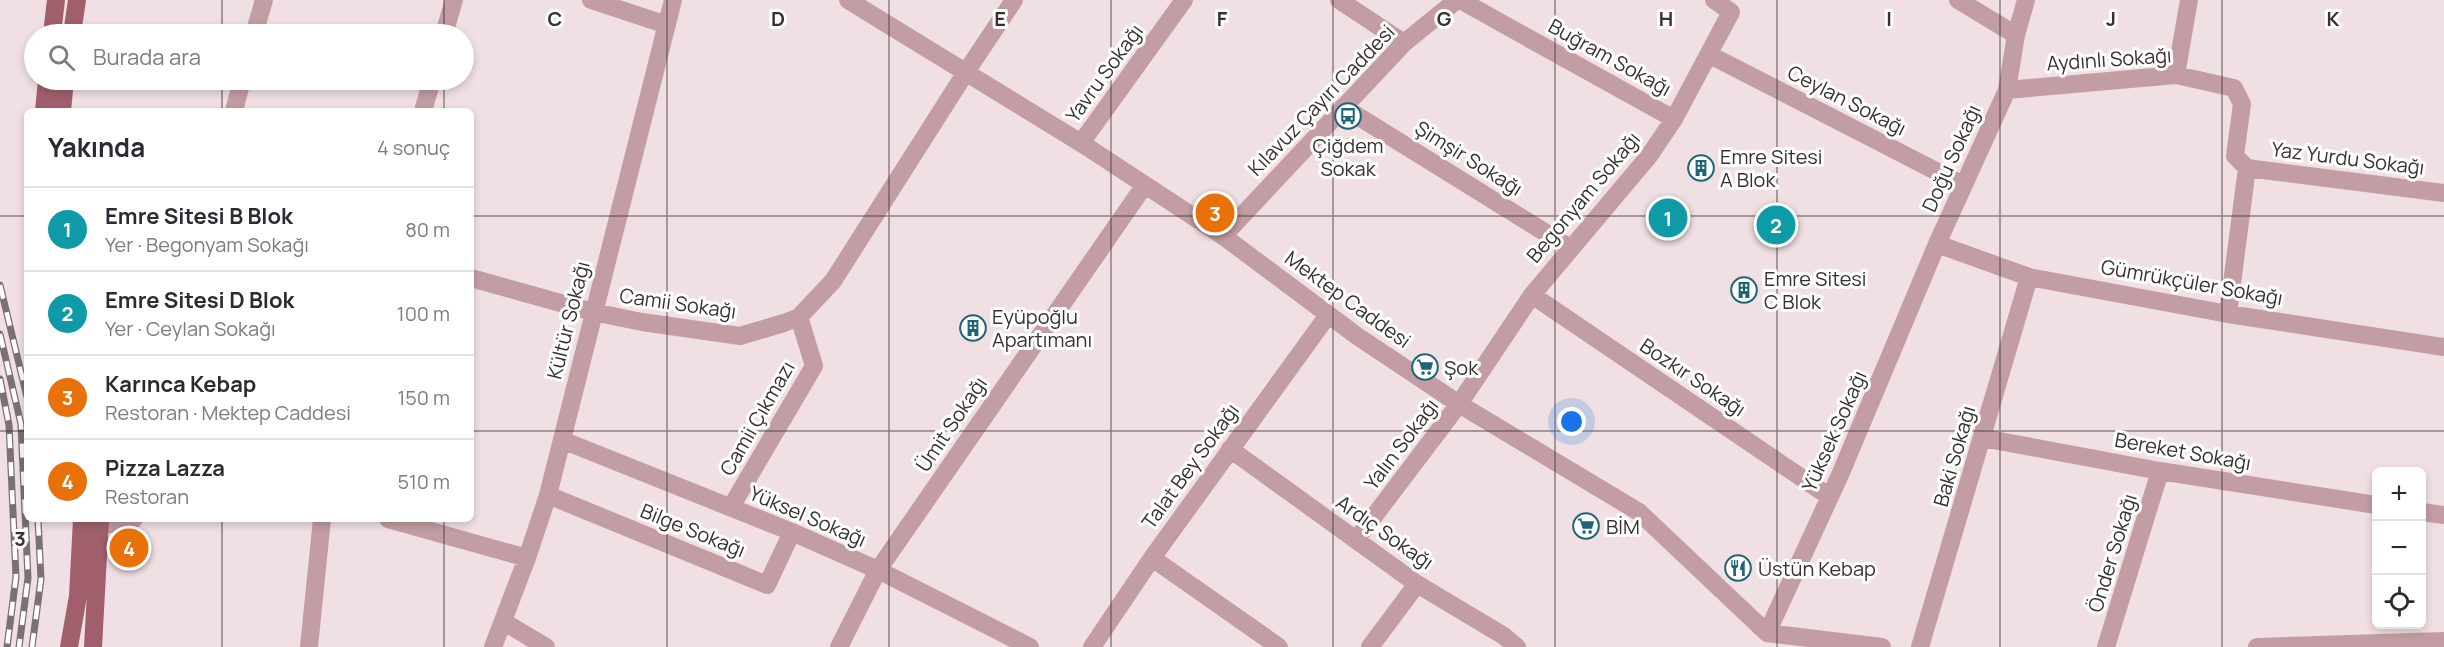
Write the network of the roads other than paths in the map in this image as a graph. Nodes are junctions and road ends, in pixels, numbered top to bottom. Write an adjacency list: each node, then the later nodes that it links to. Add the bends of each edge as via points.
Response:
1 (56, 0): 16 (main road)
2 (77, 0): 17 (main road)
3 (264, 0): 18 (street)
4 (454, 0): 19 (street)
5 (591, 0): 20 (street)
6 (673, 0): 20 (street, Kültür Sokağı)
7 (848, 0): 24 (street, Mektep Caddesi)
8 (1014, 0): 24 (street, Camii Sokağı)
9 (1184, 0): 37 (street, Yavru Sokağı)
10 (1339, 0): 22 (street)
11 (1458, 0): 22 (street, Kılavuz Çayırı Caddesi); 36 (street, Buğram Sokağı)
12 (1714, 0): 23 (street, Begonyam Sokağı, via 1731,12)
13 (1958, 0): 21 (street)
14 (2026, 0): 21 (street, Doğu Sokağı)
15 (2189, 0): 25 (street)
16 (53, 24)
17 (73, 24)
18 (258, 24)
19 (447, 24)
20 (667, 25): 48 (street, Kültür Sokağı)
21 (2016, 35): 30 (street, Doğu Sokağı)
22 (1404, 43): 31 (street, Kılavuz Çayırı Caddesi)
23 (1710, 55): 36 (street, Begonyam Sokağı); 39 (street, Ceylan Sokağı)
24 (966, 72): 37 (street, Mektep Caddesi); 51 (street, Camii Sokağı, via 833,281)
25 (2176, 75): 30 (street, Aydınlı Sokağı); 38 (street, Aydınlı Sokağı, via 2234,88 2242,104 2235,156)
26 (46, 90): 32 (main road)
27 (64, 90): 33 (main road)
28 (239, 90): 34 (street)
29 (429, 90): 35 (street)
30 (2007, 90): 39 (street, Doğu Sokağı)
31 (1343, 107): 42 (street, Kılavuz Çayırı Caddesi); 44 (street, Şimşir Sokağı)
32 (44, 108)
33 (62, 108)
34 (235, 108)
35 (424, 108)
36 (1674, 118): 44 (street, Begonyam Sokağı, via 1649,156)
37 (1081, 143): 40 (street, Mektep Caddesi)
38 (2247, 168): 41 (street, Yaz Yurdu Sokağı); 49 (street)
39 (1963, 185): 43 (street, Doğu Sokağı)
40 (1144, 186): 42 (street, Mektep Caddesi); 72 (street, Ümit Sokağı)
41 (2444, 193)
42 (1223, 236): 50 (street, Mektep Caddesi)
43 (1937, 244): 45 (street, Gümrükçüler Sokağı); 59 (street, Yüksek Sokağı)
44 (1570, 248): 47 (street, Begonyam Sokağı)
45 (2029, 277): 49 (street, Gümrükçüler Sokağı); 54 (street, Baki Sokağı)
46 (474, 279): 48 (street, Camii Sokağı)
47 (1532, 295): 53 (street, Begonyam Sokağı); 59 (street, Bozkır Sokağı)
48 (592, 312): 51 (street, Camii Sokağı, via 740,336); 55 (street, Kültür Sokağı)
49 (2228, 314): 52 (street, Gümrükçüler Sokağı)
50 (1328, 315): 53 (street, Mektep Caddesi); 56 (street, Talat Bey Sokağı)
51 (799, 316): 61 (street, Camii Çıkmazı, via 814,366)
52 (2444, 347)
53 (1460, 404): 69 (street, Yalın Sokağı); 75 (street, Mektep Caddesi, via 1639,512)
54 (1983, 438): 57 (street, Bereket Sokağı); 89 (street, Baki Sokağı)
55 (562, 440): 58 (street, Kültür Sokağı); 61 (street, Yüksel Sokağı)
56 (1230, 449): 69 (street, Ardıç Sokağı); 71 (street, Talat Bey Sokağı)
57 (2160, 471): 60 (street, Bereket Sokağı); 90 (street, Önder Sokağı)
58 (548, 495): 68 (street, Bilge Sokağı, via 766,585); 70 (street, Kültür Sokağı)
59 (1830, 496): 75 (street, Yüksek Sokağı)
60 (2372, 504)
61 (731, 507): 68 (street, Yüksel Sokağı)
62 (2426, 513): 63 (street)
63 (2444, 515)
64 (82, 522): 78 (main road, via 78,596)
65 (101, 522): 77 (main road)
66 (322, 522): 79 (street)
67 (399, 522): 70 (street)
68 (792, 532): 72 (street, Yüksel Sokağı)
69 (1356, 540): 73 (street, Ardıç Sokağı)
70 (527, 558): 74 (street, Kültür Sokağı)
71 (1152, 558): 84 (street, Talat Bey Sokağı); 85 (street)
72 (878, 570): 82 (street, Ümit Sokağı); 83 (street, Yüksel Sokağı)
73 (1417, 584): 86 (street); 87 (street, Ardıç Sokağı)
74 (504, 622): 80 (street, Kültür Sokağı); 81 (street)
75 (1770, 640): 88 (street)
76 (2444, 640): 91 (street)
77 (95, 646)
78 (69, 647)
79 (309, 647)
80 (493, 647)
81 (546, 647)
82 (839, 647)
83 (1030, 647)
84 (1092, 647)
85 (1279, 647)
86 (1370, 647)
87 (1518, 647)
88 (1882, 647)
89 (1920, 647)
90 (2106, 647)
91 (2257, 647)

